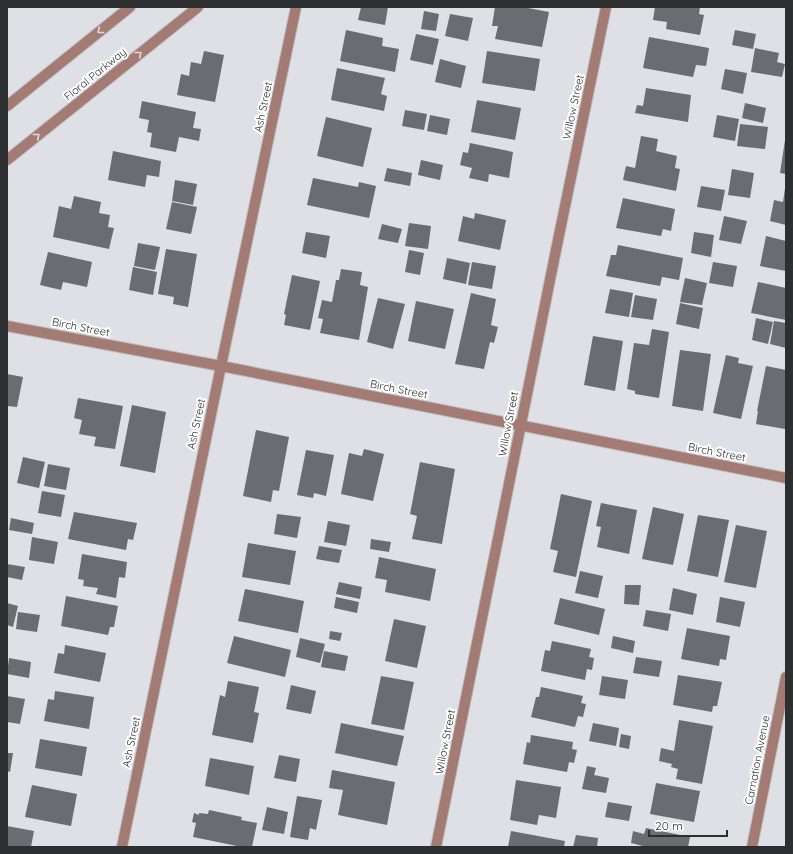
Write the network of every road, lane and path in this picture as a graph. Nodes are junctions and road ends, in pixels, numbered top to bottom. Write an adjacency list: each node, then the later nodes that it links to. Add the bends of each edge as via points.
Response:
1 (130, 7): 5 (street, one-way to 5)
2 (198, 7): 6 (street, Floral Parkway, one-way to 2)
3 (296, 7): 8 (street, Ash Street)
4 (606, 7): 9 (street, Willow Street)
5 (7, 106)
6 (7, 160)
7 (7, 326): 8 (street, Birch Street)
8 (221, 366): 9 (street, Birch Street); 12 (street, Ash Street)
9 (520, 425): 10 (street, Birch Street); 13 (street, Willow Street)
10 (786, 478)
11 (786, 677): 14 (street, Carnation Avenue)
12 (122, 847)
13 (436, 847)
14 (752, 847)

